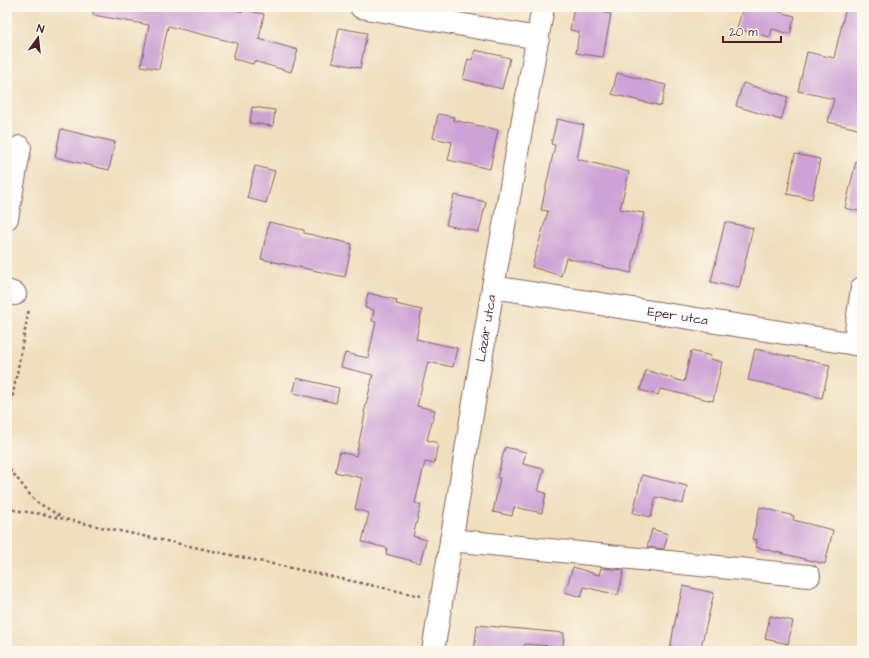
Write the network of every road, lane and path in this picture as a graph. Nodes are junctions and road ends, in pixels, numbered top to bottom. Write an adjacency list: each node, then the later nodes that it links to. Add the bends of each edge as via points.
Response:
1 (361, 7): 3 (street)
2 (543, 7): 3 (street, Lázár utca)
3 (538, 38): 6 (street, Lázár utca)
4 (20, 147): 5 (street)
5 (7, 218)
6 (494, 287): 9 (street, Eper utca); 14 (street, Lázár utca)
7 (862, 288): 9 (street)
8 (11, 292): 10 (path, via 30,302)
9 (858, 345)
10 (7, 426)
11 (7, 446): 13 (path, via 8,468 36,501)
12 (7, 509): 13 (path)
13 (63, 518): 16 (path)
14 (451, 540): 15 (street); 16 (street, Lázár utca)
15 (809, 576)
16 (442, 600): 17 (street, Lázár utca)
17 (433, 651)

